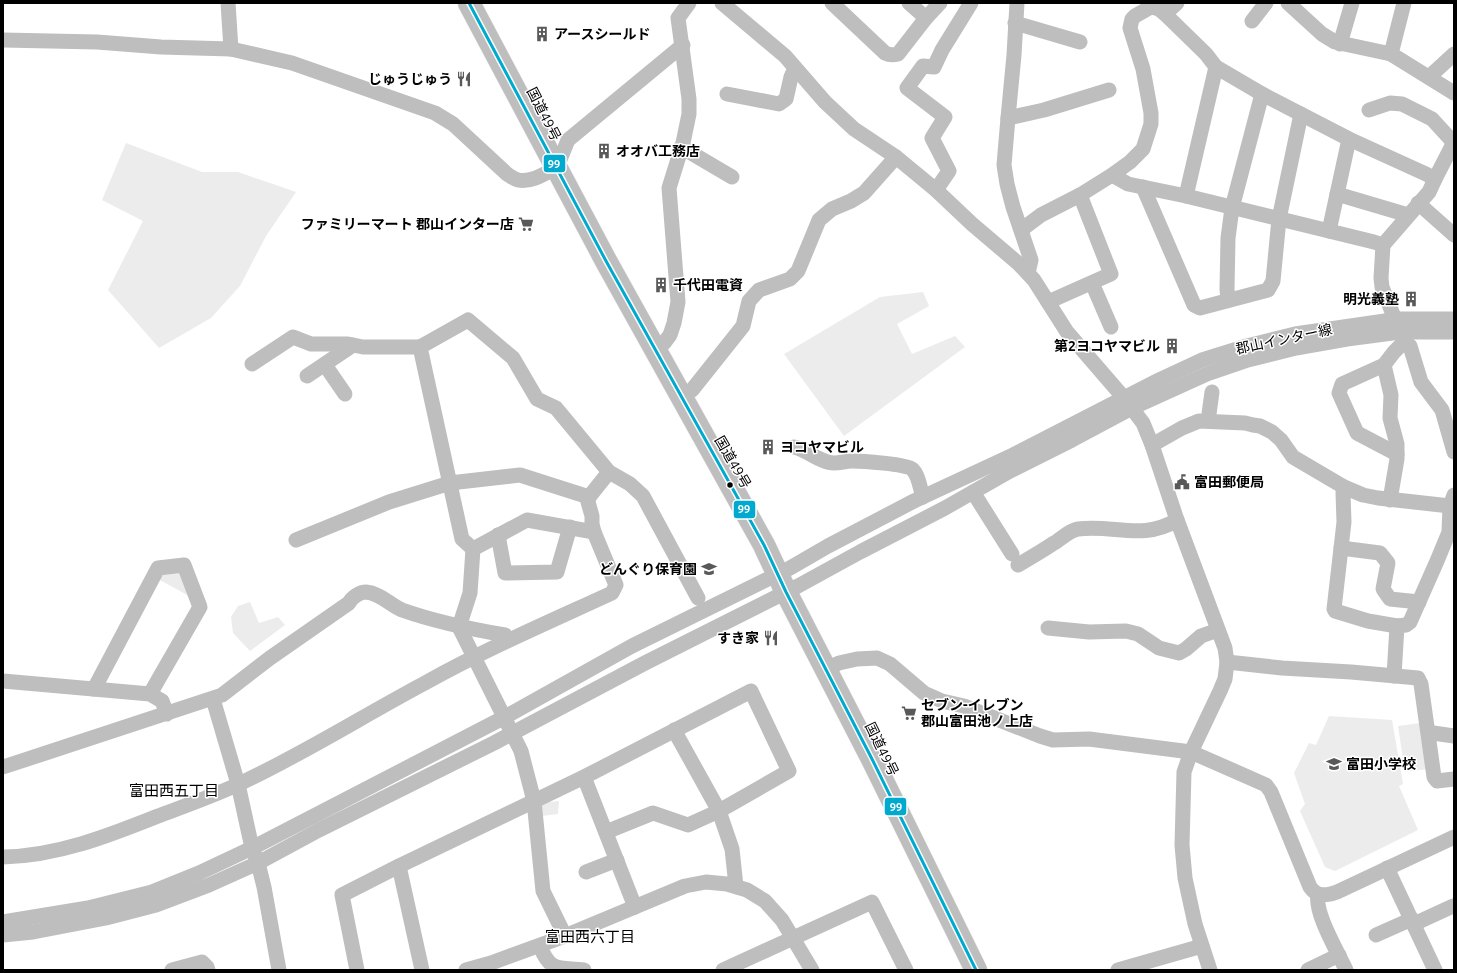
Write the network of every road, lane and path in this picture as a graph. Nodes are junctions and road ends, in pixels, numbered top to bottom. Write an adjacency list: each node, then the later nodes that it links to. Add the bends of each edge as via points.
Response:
1 (228, 3): 23 (street)
2 (689, 3): 22 (street, via 678,18)
3 (722, 3): 27 (street, via 772,44)
4 (832, 3): 16 (street, via 888,54 898,54)
5 (909, 3): 16 (street)
6 (940, 3): 16 (street)
7 (971, 3): 45 (street, via 934,67 923,66 907,88 944,117 932,138 949,171)
8 (1017, 3): 18 (street)
9 (1177, 3): 15 (street)
10 (1266, 3): 17 (street)
11 (1288, 3): 21 (street, via 1329,39)
12 (1352, 3): 21 (street)
13 (1404, 3): 24 (street)
14 (474, 4): 40 (highway, 国道49号)
15 (1165, 14): 26 (street); 41 (street, via 1152,7 1135,16 1130,24 1143,69 1151,124 1143,149)
16 (926, 18)
17 (1252, 21)
18 (1015, 23): 20 (street); 35 (street)
19 (3, 40): 23 (street)
20 (1080, 42)
21 (1340, 44): 24 (street)
22 (682, 45): 38 (street, via 689,99); 40 (street, via 568,140)
23 (231, 49): 40 (street, via 292,63 435,113 453,124 507,174 517,180 534,178)
24 (1391, 54): 28 (street)
25 (1454, 54): 28 (street)
26 (1216, 67): 32 (street); 48 (street)
27 (795, 68): 31 (street, via 786,99 779,104); 39 (street, via 825,102 854,129)
28 (1429, 77): 30 (street)
29 (1109, 90): 35 (street)
30 (1454, 93)
31 (727, 94)
32 (1262, 94): 34 (street); 50 (street)
33 (1368, 110): 37 (street, via 1390,103 1402,104 1432,119)
34 (1302, 114): 36 (street); 52 (street)
35 (1008, 118): 53 (street, via 1004,165)
36 (1349, 140): 43 (street); 46 (street)
37 (1454, 143): 43 (street)
38 (681, 147): 42 (street); 65 (street, via 669,188 678,302 670,335)
39 (896, 157): 45 (street); 72 (street, via 864,193 832,209 819,220 798,271 790,279 759,290 749,301 743,326)
40 (560, 158): 65 (highway, 国道49号); 97 (highway, 国道49号, via 606,261 764,545)
41 (1112, 174): 44 (street, via 1128,184); 47 (street)
42 (732, 177)
43 (1435, 179): 49 (street, via 1429,192)
44 (1144, 187): 48 (street); 59 (street, via 1194,305 1200,308)
45 (936, 190): 57 (street)
46 (1337, 194): 51 (street); 54 (street)
47 (1080, 195): 53 (street, via 1041,215); 58 (street, via 1111,274)
48 (1186, 196): 50 (street)
49 (1418, 204): 51 (street); 55 (street)
50 (1232, 208): 52 (street); 59 (street, via 1226,289)
51 (1408, 215): 56 (street)
52 (1279, 219): 54 (street); 59 (street, via 1273,281 1268,290)
53 (1021, 230): 57 (street, via 1031,260)
54 (1329, 231): 56 (street)
55 (1454, 235)
56 (1383, 245): 63 (street, via 1381,283)
57 (1028, 273): 60 (street)
58 (1092, 283): 60 (street); 62 (street)
59 (1228, 300)
60 (1048, 302): 75 (street, via 1067,332)
61 (1454, 319): 63 (street)
62 (1111, 326)
63 (1400, 331): 64 (street); 70 (street, via 1394,352); 75 (street, via 1296,348 1248,360); 79 (street, via 1410,346 1421,382 1442,410)
64 (1454, 332)
65 (664, 342): 72 (highway, 国道49号)
66 (353, 345): 67 (street); 68 (street, via 311,344 293,337); 69 (street)
67 (420, 347): 81 (street, via 468,320 514,358 537,399 556,408); 82 (street)
68 (252, 364)
69 (325, 365): 71 (street); 74 (street)
70 (1384, 365): 80 (street, via 1391,396 1390,418); 80 (street, via 1342,384 1339,394 1358,433)
71 (307, 376)
72 (692, 390): 97 (highway, 国道49号, via 771,528)
73 (1212, 392): 76 (street)
74 (345, 394)
75 (1128, 403): 77 (street, via 1143,423); 84 (street, via 1072,440); 86 (street)
76 (1208, 421): 77 (street, via 1182,428); 83 (street, via 1260,426 1281,440 1293,457)
77 (1152, 446): 89 (street)
78 (794, 448): 86 (street, via 833,463 873,462 910,467 915,473)
79 (1454, 452)
80 (1397, 454): 87 (street)
81 (609, 472): 85 (street); 98 (street, via 630,484 643,496)
82 (450, 483): 85 (street, via 520,475); 94 (street, via 389,502); 96 (street, via 462,539)
83 (1344, 487): 87 (street, via 1363,495); 95 (street)
84 (972, 492): 89 (street, via 1015,560 1076,529 1152,530); 97 (street, via 860,552)
85 (589, 497): 91 (street)
86 (923, 497): 97 (street, via 828,546)
87 (1390, 500): 88 (street)
88 (1453, 500): 92 (street)
89 (1177, 520): 103 (street)
90 (570, 527): 91 (street); 93 (street, via 527,520); 93 (street, via 557,572 505,573)
91 (594, 532): 105 (street, via 616,585 612,593)
92 (1451, 533): 99 (street)
93 (498, 535): 96 (street)
94 (296, 540)
95 (1341, 548): 99 (street, via 1380,553 1388,563 1383,589 1390,599); 100 (street, via 1333,605 1335,611)
96 (474, 549): 101 (street, via 470,593)
97 (788, 580): 107 (highway, 国道49号); 114 (street, via 632,646); 116 (street, via 645,663)
98 (698, 598)
99 (1419, 602): 100 (street, via 1410,622)
100 (1397, 626): 108 (street)
101 (459, 627): 104 (street); 105 (street); 112 (street, via 401,609 371,593 364,592 270,658 222,696)
102 (1048, 628): 103 (street, via 1089,632 1126,631 1138,634 1159,648 1179,653 1201,636)
103 (1218, 630): 106 (street)
104 (505, 635)
105 (474, 656): 114 (street); 123 (street)
106 (1227, 662): 108 (street); 119 (street, via 1220,691)
107 (833, 666): 119 (street, via 857,659 877,658 890,664 924,692 942,701 964,706 1053,740 1089,739); 158 (highway, 国道49号, via 872,759); 159 (highway, 国道49号, via 884,750)
108 (1394, 676): 117 (street, via 1418,678)
109 (3, 681): 110 (street)
110 (94, 689): 111 (street); 111 (street, via 158,568 184,565 200,607)
111 (150, 694): 113 (street, via 162,701)
112 (213, 699): 113 (street); 123 (street)
113 (167, 714): 120 (street)
114 (505, 717): 116 (street); 128 (street)
115 (674, 730): 121 (street); 125 (street); 125 (street, via 751,691 789,771)
116 (513, 733): 124 (street, via 525,763); 131 (street)
117 (1429, 734): 118 (street); 122 (street, via 1434,777 1437,781)
118 (1454, 736)
119 (1191, 752): 136 (street, via 1266,786 1271,792 1310,887); 146 (street, via 1184,772 1182,845 1185,878)
120 (3, 767)
121 (584, 777): 124 (street); 126 (street)
122 (1454, 780)
123 (238, 784): 128 (street); 129 (street, via 94,840 61,850)
124 (534, 801): 132 (street); 143 (street, via 543,891)
125 (719, 811): 126 (street, via 688,825 653,813); 135 (street, via 732,848)
126 (606, 832): 130 (street)
127 (1454, 837): 133 (street)
128 (252, 848): 131 (street); 139 (street, via 152,892 88,908)
129 (3, 857)
130 (617, 860): 134 (street); 138 (street)
131 (258, 863): 141 (street, via 156,905 106,918); 151 (street)
132 (400, 866): 152 (street, via 342,895); 153 (street)
133 (1387, 868): 136 (street, via 1337,892); 140 (street)
134 (586, 872)
135 (736, 886): 138 (street, via 706,882 685,886); 144 (street, via 765,901 782,920)
136 (1318, 894): 147 (street, via 1319,911)
137 (1453, 906): 140 (street)
138 (635, 907): 143 (street)
139 (3, 922)
140 (1413, 922): 142 (street); 164 (street)
141 (3, 935)
142 (1376, 935)
143 (565, 936): 145 (street)
144 (793, 938): 155 (street); 156 (street); 157 (street, via 872,902)
145 (540, 946): 148 (street); 154 (street, via 545,958 554,966)
146 (1202, 946): 160 (street); 161 (street)
147 (1339, 955): 162 (street); 163 (street)
148 (482, 967)
149 (172, 970): 150 (street, via 202,962)
150 (208, 970)
151 (279, 970)
152 (357, 970)
153 (422, 970)
154 (584, 970)
155 (723, 970)
156 (812, 970)
157 (906, 970)
158 (976, 970)
159 (988, 970)
160 (1120, 970)
161 (1210, 970)
162 (1308, 970)
163 (1346, 970)
164 (1435, 970)

